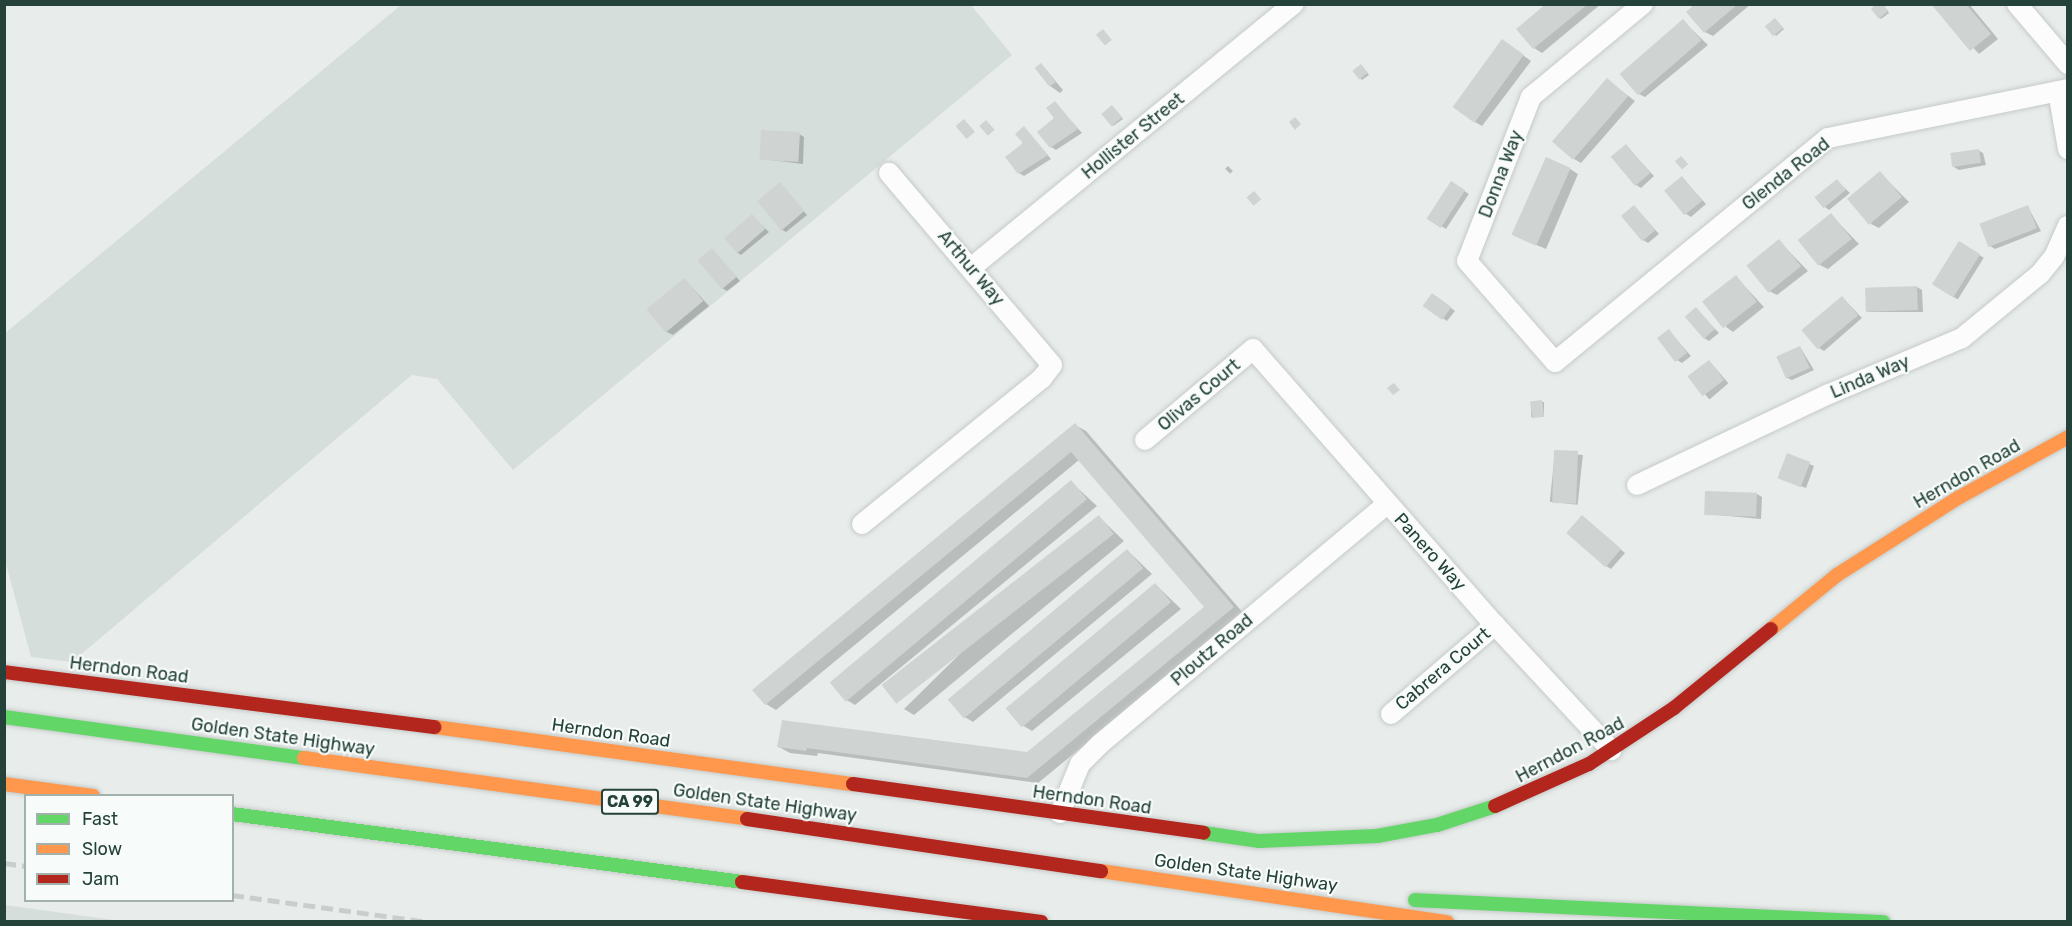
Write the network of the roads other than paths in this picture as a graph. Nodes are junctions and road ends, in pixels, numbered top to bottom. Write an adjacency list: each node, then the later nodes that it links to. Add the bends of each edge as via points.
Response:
1 (1294, 4): 9 (street, Hollister Street)
2 (1643, 4): 11 (street, Donna Way, via 1531,97 1467,261)
3 (2017, 4): 4 (street)
4 (2067, 64)
5 (2063, 90): 6 (street); 11 (street, Glenda Road, via 1828,138)
6 (2067, 149)
7 (889, 173): 9 (street, Arthur Way)
8 (2067, 226): 14 (street, Linda Way, via 2054,257 2040,274 1962,338 1829,394)
9 (971, 268): 16 (street, Arthur Way, via 1052,365 1042,378)
10 (1253, 349): 13 (street, Olivas Court); 15 (street, Panero Way)
11 (1555, 362)
12 (2067, 437): 21 (main road, Herndon Road, via 1959,498 1837,575 1674,708)
13 (1145, 440)
14 (1637, 485)
15 (1387, 504): 17 (street, Panero Way); 24 (street, Ploutz Road, via 1100,744 1080,764)
16 (862, 524)
17 (1495, 625): 19 (street, Cabrera Court); 21 (street, Panero Way)
18 (4, 672): 24 (main road, Herndon Road)
19 (1391, 714)
20 (4, 717): 26 (main road, Golden State Highway / CA 99)
21 (1611, 750): 24 (main road, Herndon Road, via 1508,802 1437,825 1377,836 1259,841)
22 (4, 784): 23 (main road)
23 (85, 794)
24 (1060, 813)
25 (234, 814): 27 (main road)
26 (1254, 893): 28 (main road, Golden State Highway / CA 99); 29 (main road)
27 (1041, 921)
28 (1447, 921)
29 (1883, 921)

